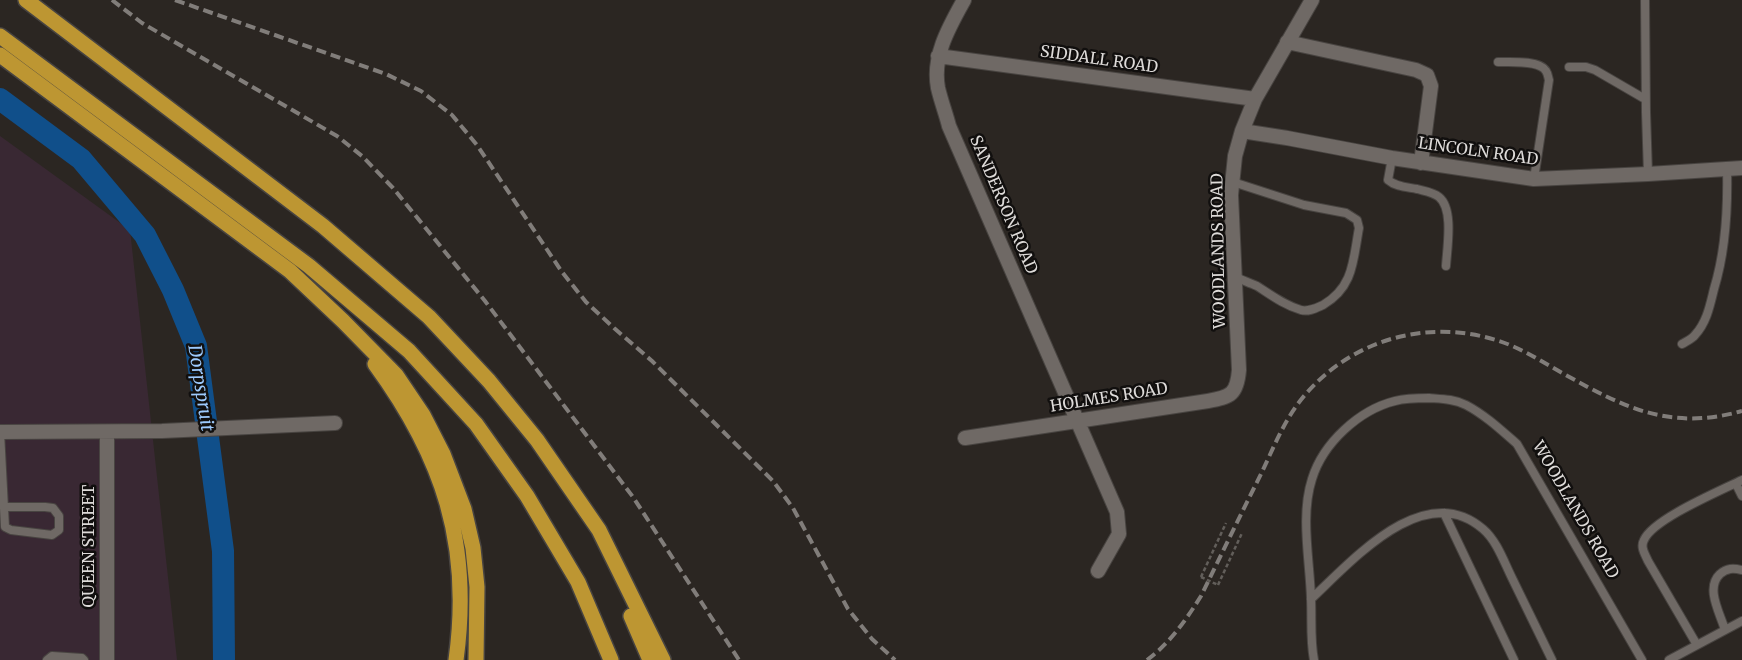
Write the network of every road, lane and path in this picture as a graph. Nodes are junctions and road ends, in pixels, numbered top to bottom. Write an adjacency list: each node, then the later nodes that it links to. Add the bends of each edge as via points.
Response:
1 (26, 0): 31 (highway, via 322,226 429,316 489,381)
2 (964, 0): 8 (street, SANDERSON ROAD)
3 (1312, 0): 6 (street, WOODLANDS ROAD)
4 (1645, 0): 12 (lane)
5 (0, 36): 49 (highway, via 309,266 409,351 476,424 527,496 578,582)
6 (1287, 42): 11 (street, WOODLANDS ROAD); 15 (street, via 1416,70 1426,75 1431,86)
7 (0, 55): 23 (highway, via 290,271)
8 (938, 56): 11 (street, SIDDALL ROAD); 26 (street, SANDERSON ROAD, via 938,87 950,126)
9 (1498, 62): 19 (lane, via 1541,66 1549,80)
10 (1570, 67): 12 (lane, via 1595,70)
11 (1255, 99): 13 (street, WOODLANDS ROAD)
12 (1645, 99): 18 (lane)
13 (1242, 131): 14 (street, LINCOLN ROAD); 20 (street, WOODLANDS ROAD, via 1235,156)
14 (1392, 158): 15 (street, LINCOLN ROAD); 21 (lane, via 1388,180 1393,185 1432,193 1445,204 1448,214)
15 (1421, 163): 19 (street, LINCOLN ROAD)
16 (1742, 168): 17 (street, LINCOLN ROAD)
17 (1727, 169): 18 (street, LINCOLN ROAD); 24 (lane, via 1728,200 1720,274 1700,328)
18 (1648, 174): 19 (street, LINCOLN ROAD)
19 (1534, 179)
20 (1233, 182): 22 (street, WOODLANDS ROAD); 22 (lane, via 1304,205 1346,213 1357,220 1359,228 1347,281 1330,300 1315,309 1304,311 1288,305)
21 (1446, 266)
22 (1235, 277): 25 (street, WOODLANDS ROAD)
23 (344, 321): 47 (highway, via 414,422 437,471 452,520 461,580); 48 (highway, via 396,375 424,415 443,454 464,509 473,548 477,587)
24 (1682, 344)
25 (1239, 370): 26 (street, HOLMES ROAD, via 1238,385 1225,398)
26 (1077, 420): 30 (street, HOLMES ROAD); 39 (street, SANDERSON ROAD, via 1117,512 1118,534)
27 (335, 423): 29 (street)
28 (0, 432): 29 (street); 34 (lane)
29 (107, 432): 46 (street, QUEEN STREET)
30 (965, 438)
31 (537, 440): 50 (highway, via 594,534); 51 (highway, via 599,530)
32 (1739, 482): 33 (lane); 43 (lane, via 1670,517 1650,530 1643,541 1642,550)
33 (1742, 496)
34 (4, 508): 34 (lane, via 53,508 60,516 59,530 52,535 8,529)
35 (1444, 513): 40 (lane, via 1422,516 1384,534); 53 (lane); 54 (lane, via 1462,515 1484,530 1493,542)
36 (1226, 523): 37 (path, bridge, via 1200,577 1218,585)
37 (1242, 533)
38 (1742, 570): 42 (lane, via 1726,569 1713,583 1712,590)
39 (1098, 571)
40 (1311, 599): 52 (lane, WOODLANDS ROAD); 55 (lane, WOODLANDS ROAD, via 1308,505 1312,478 1326,450 1346,429 1372,410 1394,401 1414,398 1446,399 1466,405 1494,423 1517,444)
41 (1742, 621): 42 (lane)
42 (1725, 630): 43 (lane)
43 (1697, 645): 56 (lane)
44 (47, 660): 45 (lane, via 52,656)
45 (84, 660)
46 (107, 660)
47 (456, 660)
48 (476, 660)
49 (611, 660)
50 (650, 660)
51 (663, 660)
52 (1314, 660)
53 (1514, 660)
54 (1552, 660)
55 (1642, 660)
56 (1669, 660)

